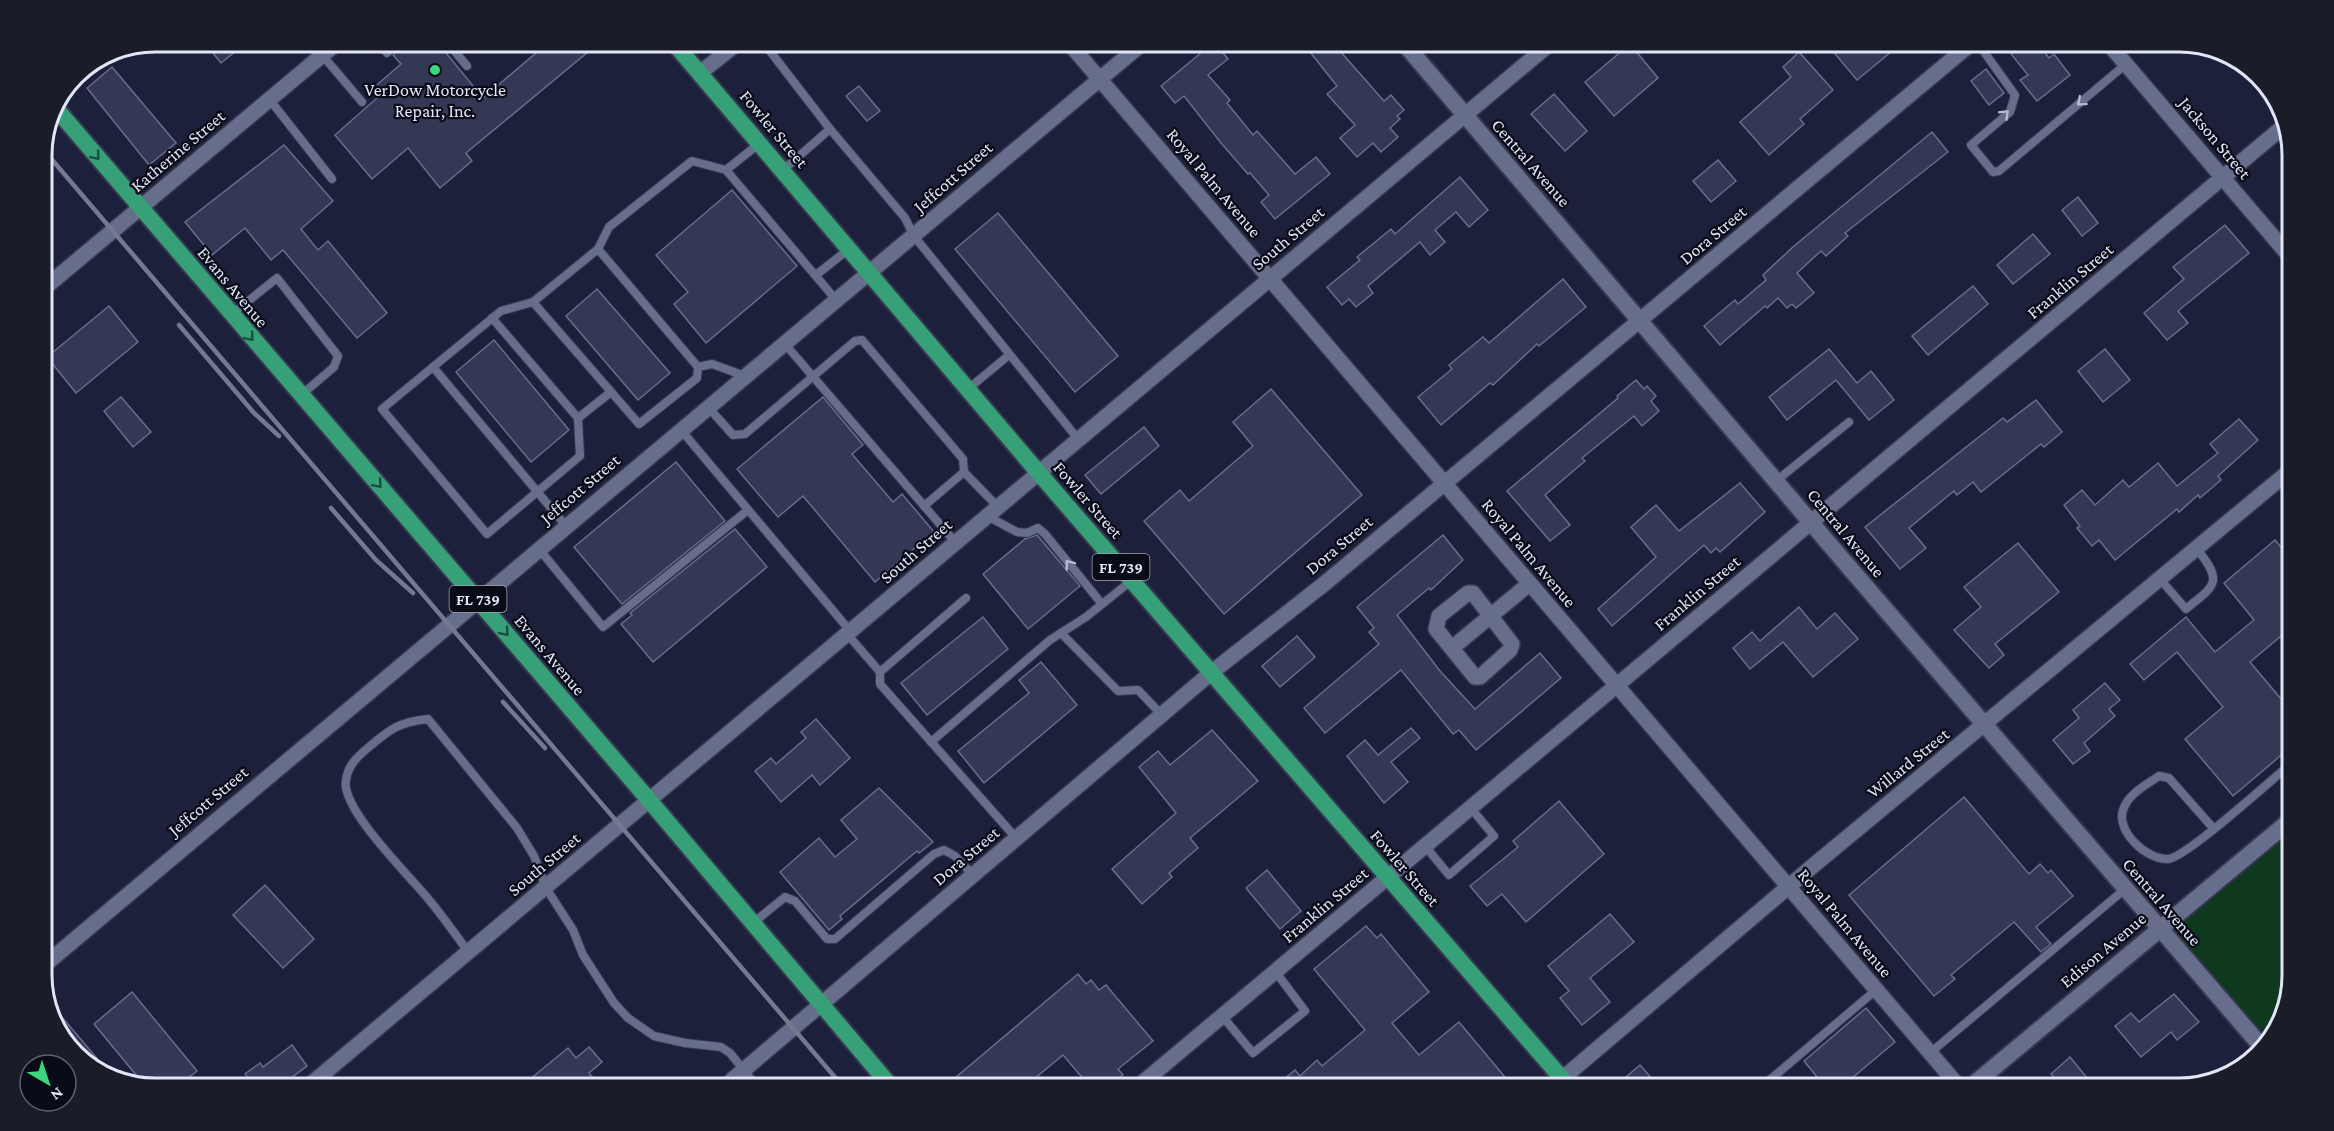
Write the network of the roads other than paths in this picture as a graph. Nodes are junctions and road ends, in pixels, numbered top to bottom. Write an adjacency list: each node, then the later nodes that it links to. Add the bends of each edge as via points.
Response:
1 (327, 52): 13 (street, Katherine Street)
2 (455, 52): 15 (lane)
3 (682, 52): 16 (main road, Fowler Street / FL 739)
4 (726, 52): 16 (street)
5 (771, 52): 22 (lane)
6 (1077, 52): 17 (street, Royal Palm Avenue)
7 (1132, 52): 17 (street, Jeffcott Street)
8 (1411, 52): 20 (street, Central Avenue)
9 (1540, 52): 20 (street, South Street)
10 (1963, 52): 42 (street, Dora Street)
11 (1982, 52): 14 (lane, one-way to 11, via 1999,171 1993,172 1971,146 2010,112 2014,95)
12 (2116, 52): 14 (street, Jackson Street)
13 (323, 56): 18 (street, Katherine Street); 19 (lane)
14 (2126, 64): 27 (street, Jackson Street)
15 (466, 66)
16 (700, 73): 24 (main road, Fowler Street / FL 739)
17 (1100, 79): 30 (street, Jeffcott Street); 36 (street, Royal Palm Avenue)
18 (270, 100): 28 (lane); 29 (street, Katherine Street)
19 (362, 102)
20 (1464, 114): 36 (street, South Street); 42 (street, Central Avenue)
21 (61, 115): 29 (main road, Evans Avenue / FL 739, one-way to 29)
22 (830, 129): 26 (lane); 30 (lane, via 905,218)
23 (2279, 131): 27 (street, Franklin Street)
24 (760, 144): 25 (lane); 26 (main road, Fowler Street / FL 739)
25 (726, 170): 32 (lane, via 692,161 609,227); 35 (lane)
26 (783, 170): 33 (main road, Fowler Street / FL 739)
27 (2223, 177): 31 (street, Jackson Street); 66 (street, Franklin Street)
28 (332, 179)
29 (140, 208): 37 (street, Katherine Street); 40 (main road, Evans Avenue / FL 739)
30 (914, 236): 34 (street, Jeffcott Street); 44 (lane)
31 (2281, 247)
32 (598, 249): 39 (lane); 46 (lane)
33 (849, 249): 34 (main road, Fowler Street / FL 739); 35 (lane)
34 (870, 274): 38 (street, Jeffcott Street); 49 (main road, Fowler Street / FL 739)
35 (816, 275): 38 (lane)
36 (1270, 279): 56 (street, South Street); 61 (street, Royal Palm Avenue)
37 (53, 281)
38 (837, 301): 43 (street, Jeffcott Street)
39 (533, 302): 41 (lane, via 501,311); 50 (lane)
40 (231, 315): 51 (main road, Evans Avenue / FL 739, one-way to 51); 51 (lane, via 277,278 338,356 334,367)
41 (492, 318): 45 (lane); 53 (lane)
42 (1641, 320): 60 (street, Central Avenue); 61 (street, Dora Street)
43 (785, 344): 47 (street, Jeffcott Street); 48 (lane)
44 (1010, 355): 49 (lane); 56 (lane)
45 (433, 367): 62 (lane); 62 (lane, via 382,409 487,534)
46 (698, 367): 47 (lane, via 712,364); 50 (lane, via 697,378 639,424)
47 (745, 376): 52 (street, Jeffcott Street)
48 (813, 376): 52 (lane, via 745,434 733,435); 57 (lane, via 855,341 862,340 963,459); 63 (lane)
49 (968, 389): 58 (main road, Fowler Street / FL 739)
50 (611, 392): 53 (lane)
51 (300, 396): 75 (main road, Evans Avenue / FL 739, one-way to 75)
52 (708, 407): 55 (street, Jeffcott Street)
53 (578, 418): 62 (lane, via 580,456)
54 (1849, 422): 60 (lane)
55 (681, 430): 64 (lane); 67 (street, Jeffcott Street)
56 (1078, 439): 58 (street, South Street)
57 (964, 472): 63 (lane); 65 (lane)
58 (1038, 472): 65 (street, South Street); 72 (main road, Fowler Street / FL 739)
59 (2281, 478): 70 (street, Willard Street)
60 (1776, 481): 66 (street, Central Avenue)
61 (1444, 483): 73 (street, Royal Palm Avenue); 82 (street, Dora Street)
62 (537, 492): 67 (lane)
63 (924, 506): 68 (lane)
64 (748, 510): 69 (lane, via 603,627); 79 (lane)
65 (993, 512): 68 (street, South Street); 76 (lane, one-way to 65, via 1038,528 1017,532)
66 (1811, 522): 83 (street, Franklin Street); 85 (street, Central Avenue)
67 (566, 526): 69 (street, Jeffcott Street)
68 (956, 543): 79 (street, South Street)
69 (539, 549): 75 (street, Jeffcott Street)
70 (2198, 549): 71 (street, Willard Street); 71 (lane, via 2215,579 2213,586 2186,609)
71 (2160, 579): 85 (street, Willard Street)
72 (1132, 580): 76 (lane); 82 (main road, Fowler Street / FL 739)
73 (1529, 584): 77 (street); 83 (street, Royal Palm Avenue)
74 (966, 598): 81 (lane)
75 (478, 600): 88 (main road, Evans Avenue / FL 739, one-way to 88); 102 (street, Jeffcott Street)
76 (1102, 604): 78 (lane)
77 (1491, 616): 80 (street); 80 (street, via 1473,593 1462,595 1436,623 1436,629); 80 (street, via 1512,644 1480,677 1475,677)
78 (1061, 633): 84 (lane, via 1118,691 1138,690); 86 (lane)
79 (850, 634): 81 (lane); 88 (street, South Street)
80 (1452, 648)
81 (880, 672): 86 (lane, via 880,684)
82 (1212, 672): 84 (street, Dora Street); 95 (main road, Fowler Street / FL 739)
83 (1616, 686): 89 (street, Franklin Street); 96 (street, Royal Palm Avenue)
84 (1162, 715): 92 (street, Dora Street)
85 (1985, 725): 96 (street, Willard Street); 98 (street, Central Avenue)
86 (931, 742): 92 (lane)
87 (2282, 771): 91 (lane)
88 (649, 800): 97 (street, South Street); 99 (main road, Evans Avenue / FL 739)
89 (1470, 807): 93 (street, Franklin Street); 93 (lane, via 1494,836 1485,844 1449,874)
90 (2282, 827): 100 (street, Edison Avenue)
91 (2213, 828): 91 (lane, via 2169,859 2138,846 2122,824 2122,811 2131,796 2159,776 2169,778)
92 (1017, 839): 94 (street, Dora Street)
93 (1425, 846): 95 (street, Franklin Street)
94 (973, 875): 99 (lane, via 944,850 934,854 835,939 827,939 795,902 785,897); 105 (street, Dora Street)
95 (1387, 878): 103 (street, Franklin Street); 114 (main road, Fowler Street / FL 739)
96 (1789, 887): 104 (street, Royal Palm Avenue); 115 (street, Willard Street)
97 (546, 888): 101 (street, South Street); 101 (lane, via 534,856 517,828 428,719 392,727 354,760 345,781 349,800 364,824); 109 (lane, via 600,984 628,1018 654,1036 721,1047 730,1053)
98 (2125, 889): 100 (street, Central Avenue); 108 (lane)
99 (753, 923): 105 (main road, Evans Avenue / FL 739)
100 (2160, 928): 107 (street, Central Avenue); 118 (street, Edison Avenue)
101 (469, 952): 110 (street, South Street)
102 (53, 958)
103 (1275, 971): 106 (street, Franklin Street); 106 (lane, via 1305,1011 1253,1053)
104 (1876, 990): 108 (street, Royal Palm Avenue); 116 (lane)
105 (822, 1004): 109 (street, Dora Street); 112 (main road, Evans Avenue / FL 739)
106 (1222, 1016): 113 (street, Franklin Street)
107 (2258, 1042)
108 (1930, 1053): 117 (street, Royal Palm Avenue)
109 (737, 1075): 111 (lane)
110 (318, 1078)
111 (742, 1078)
112 (884, 1078)
113 (1148, 1078)
114 (1554, 1078)
115 (1570, 1078)
116 (1772, 1078)
117 (1952, 1078)
118 (1981, 1078)

